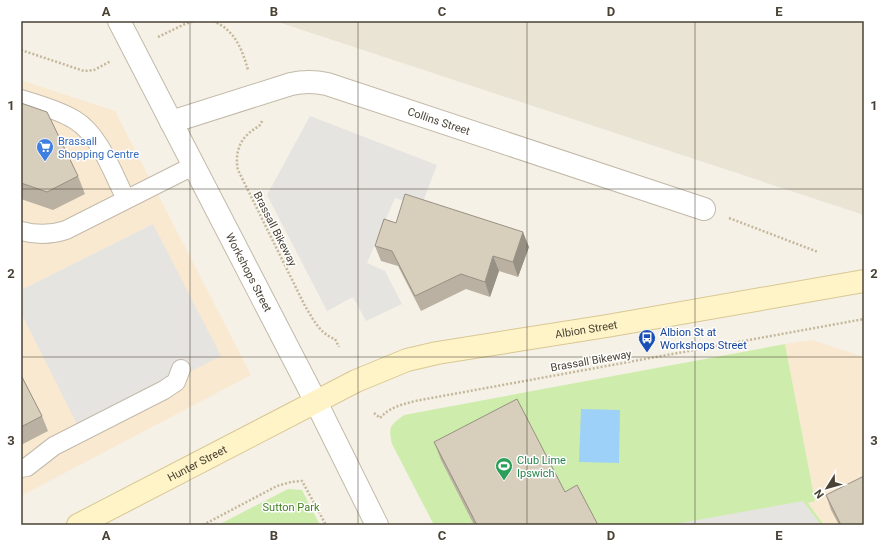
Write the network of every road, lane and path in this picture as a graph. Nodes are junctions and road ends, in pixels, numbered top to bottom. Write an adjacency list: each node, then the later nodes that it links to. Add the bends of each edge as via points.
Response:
1 (119, 21): 10 (street, Workshops Street)
2 (194, 21): 4 (path)
3 (213, 21): 7 (path, via 222,25 238,43)
4 (155, 39)
5 (21, 50): 6 (path, via 84,71 94,70)
6 (113, 59)
7 (248, 71)
8 (21, 99): 12 (lane, via 66,115 84,126 98,142)
9 (263, 118): 18 (path, Brassall Bikeway, via 261,124 247,135 241,145 237,157 238,170 305,306 317,326 328,337 335,339)
10 (171, 122): 11 (street, Workshops Street); 13 (street, Collins Street, via 291,84 315,81)
11 (193, 166): 12 (lane); 20 (street, Workshops Street)
12 (126, 199): 14 (lane, via 55,234)
13 (704, 208): 15 (path)
14 (21, 231)
15 (818, 252)
16 (864, 282): 20 (main road, Albion Street, via 436,353 381,370)
17 (864, 319): 21 (path, Brassall Bikeway, via 415,401 393,407 380,418)
18 (339, 347)
19 (181, 370): 22 (lane, via 176,382 164,390 54,446 28,467)
20 (316, 402): 23 (main road, Hunter Street); 26 (street, Workshops Street)
21 (374, 413)
22 (21, 468)
23 (78, 525)
24 (203, 525): 25 (path, via 277,486 302,481)
25 (326, 525)
26 (377, 525)

